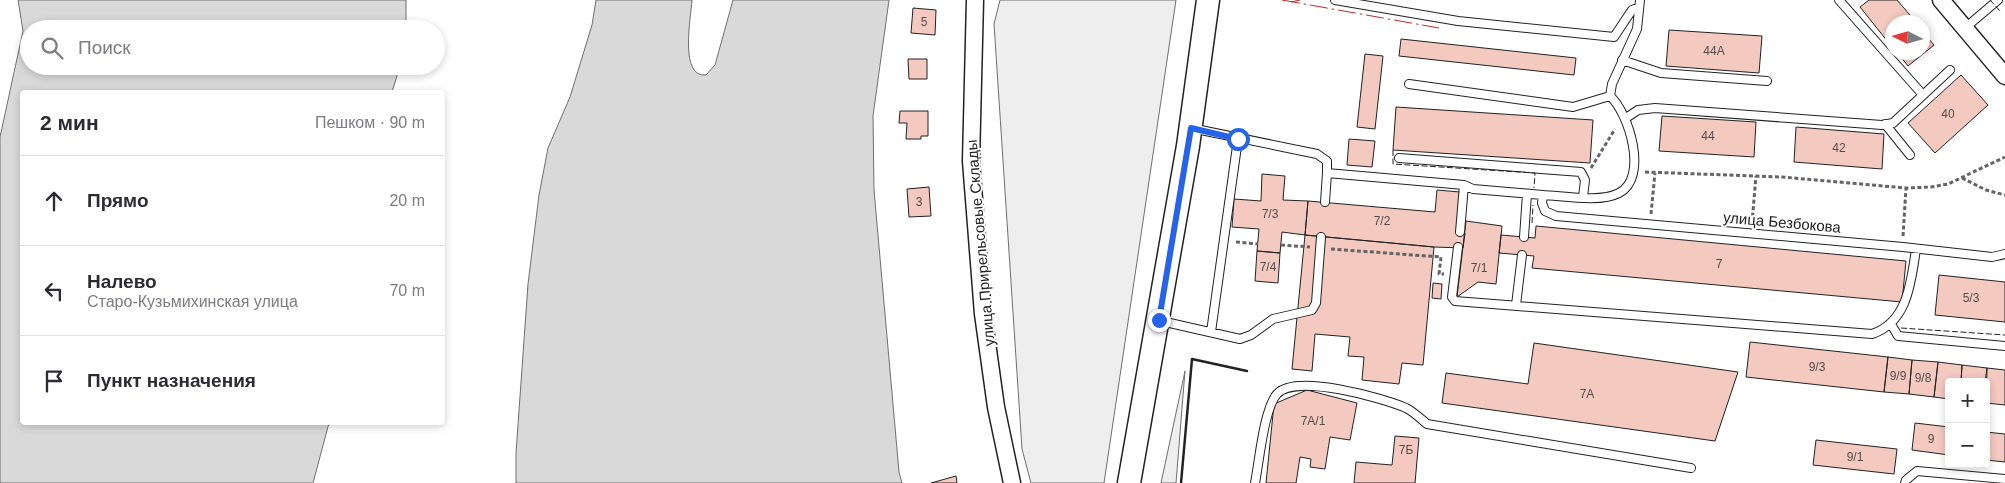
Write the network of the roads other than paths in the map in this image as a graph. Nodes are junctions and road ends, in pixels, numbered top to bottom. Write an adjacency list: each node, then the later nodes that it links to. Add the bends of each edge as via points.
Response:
1 (975, 0): 44 (street, улица Прирельсовые Склады, via 970,161 983,314 996,407)
2 (1208, 0): 18 (main road)
3 (1335, 0): 7 (lane, via 1458,21 1614,36)
4 (1839, 0): 14 (lane)
5 (1998, 0): 8 (lane)
6 (1943, 1): 8 (street)
7 (1640, 3): 9 (lane, via 1637,29)
8 (1965, 28): 11 (street)
9 (1622, 60): 12 (lane, via 1661,73); 15 (lane)
10 (1950, 70): 14 (lane)
11 (2005, 76)
12 (1767, 81)
13 (1409, 84): 15 (lane, via 1573,106)
14 (1924, 95): 17 (lane, via 1893,123)
15 (1610, 96): 16 (lane)
16 (1626, 118): 17 (lane, via 1638,110 1655,108); 26 (lane, via 1633,142 1630,180 1622,192)
17 (1885, 124): 20 (lane)
18 (1191, 128): 19 (lane); 38 (main road)
19 (1238, 139): 22 (lane, via 1317,154 1327,161); 40 (lane)
20 (1910, 154)
21 (1399, 158): 26 (lane, via 1581,172 1585,180)
22 (1327, 174): 23 (lane); 27 (lane)
23 (1464, 185): 24 (lane, via 1473,189); 28 (lane)
24 (1527, 194): 25 (lane); 30 (lane)
25 (1543, 195): 26 (lane); 32 (lane, улица Безбокова, via 1545,211 1556,216)
26 (1583, 197)
27 (1325, 202)
28 (1460, 232)
29 (1321, 236): 40 (lane, via 1316,303 1312,310 1273,319 1240,339)
30 (1524, 237)
31 (1458, 248): 37 (lane, via 1452,297 1455,301)
32 (1916, 249): 35 (lane, улица Безбокова); 39 (lane, via 1903,308)
33 (2005, 254): 35 (lane, улица Безбокова)
34 (1522, 255): 37 (lane)
35 (1992, 258): 36 (lane)
36 (2005, 259)
37 (1516, 305): 39 (lane, via 1872,334)
38 (1159, 320): 40 (lane); 45 (main road)
39 (1890, 324): 41 (lane, via 1898,336)
40 (1211, 332)
41 (2005, 346)
42 (1691, 468): 46 (lane, via 1428,424 1407,409 1354,392 1293,385 1277,393 1268,412)
43 (2005, 479): 47 (lane, via 1917,472)
44 (1012, 483)
45 (1129, 483)
46 (1255, 483)
47 (1905, 483)

